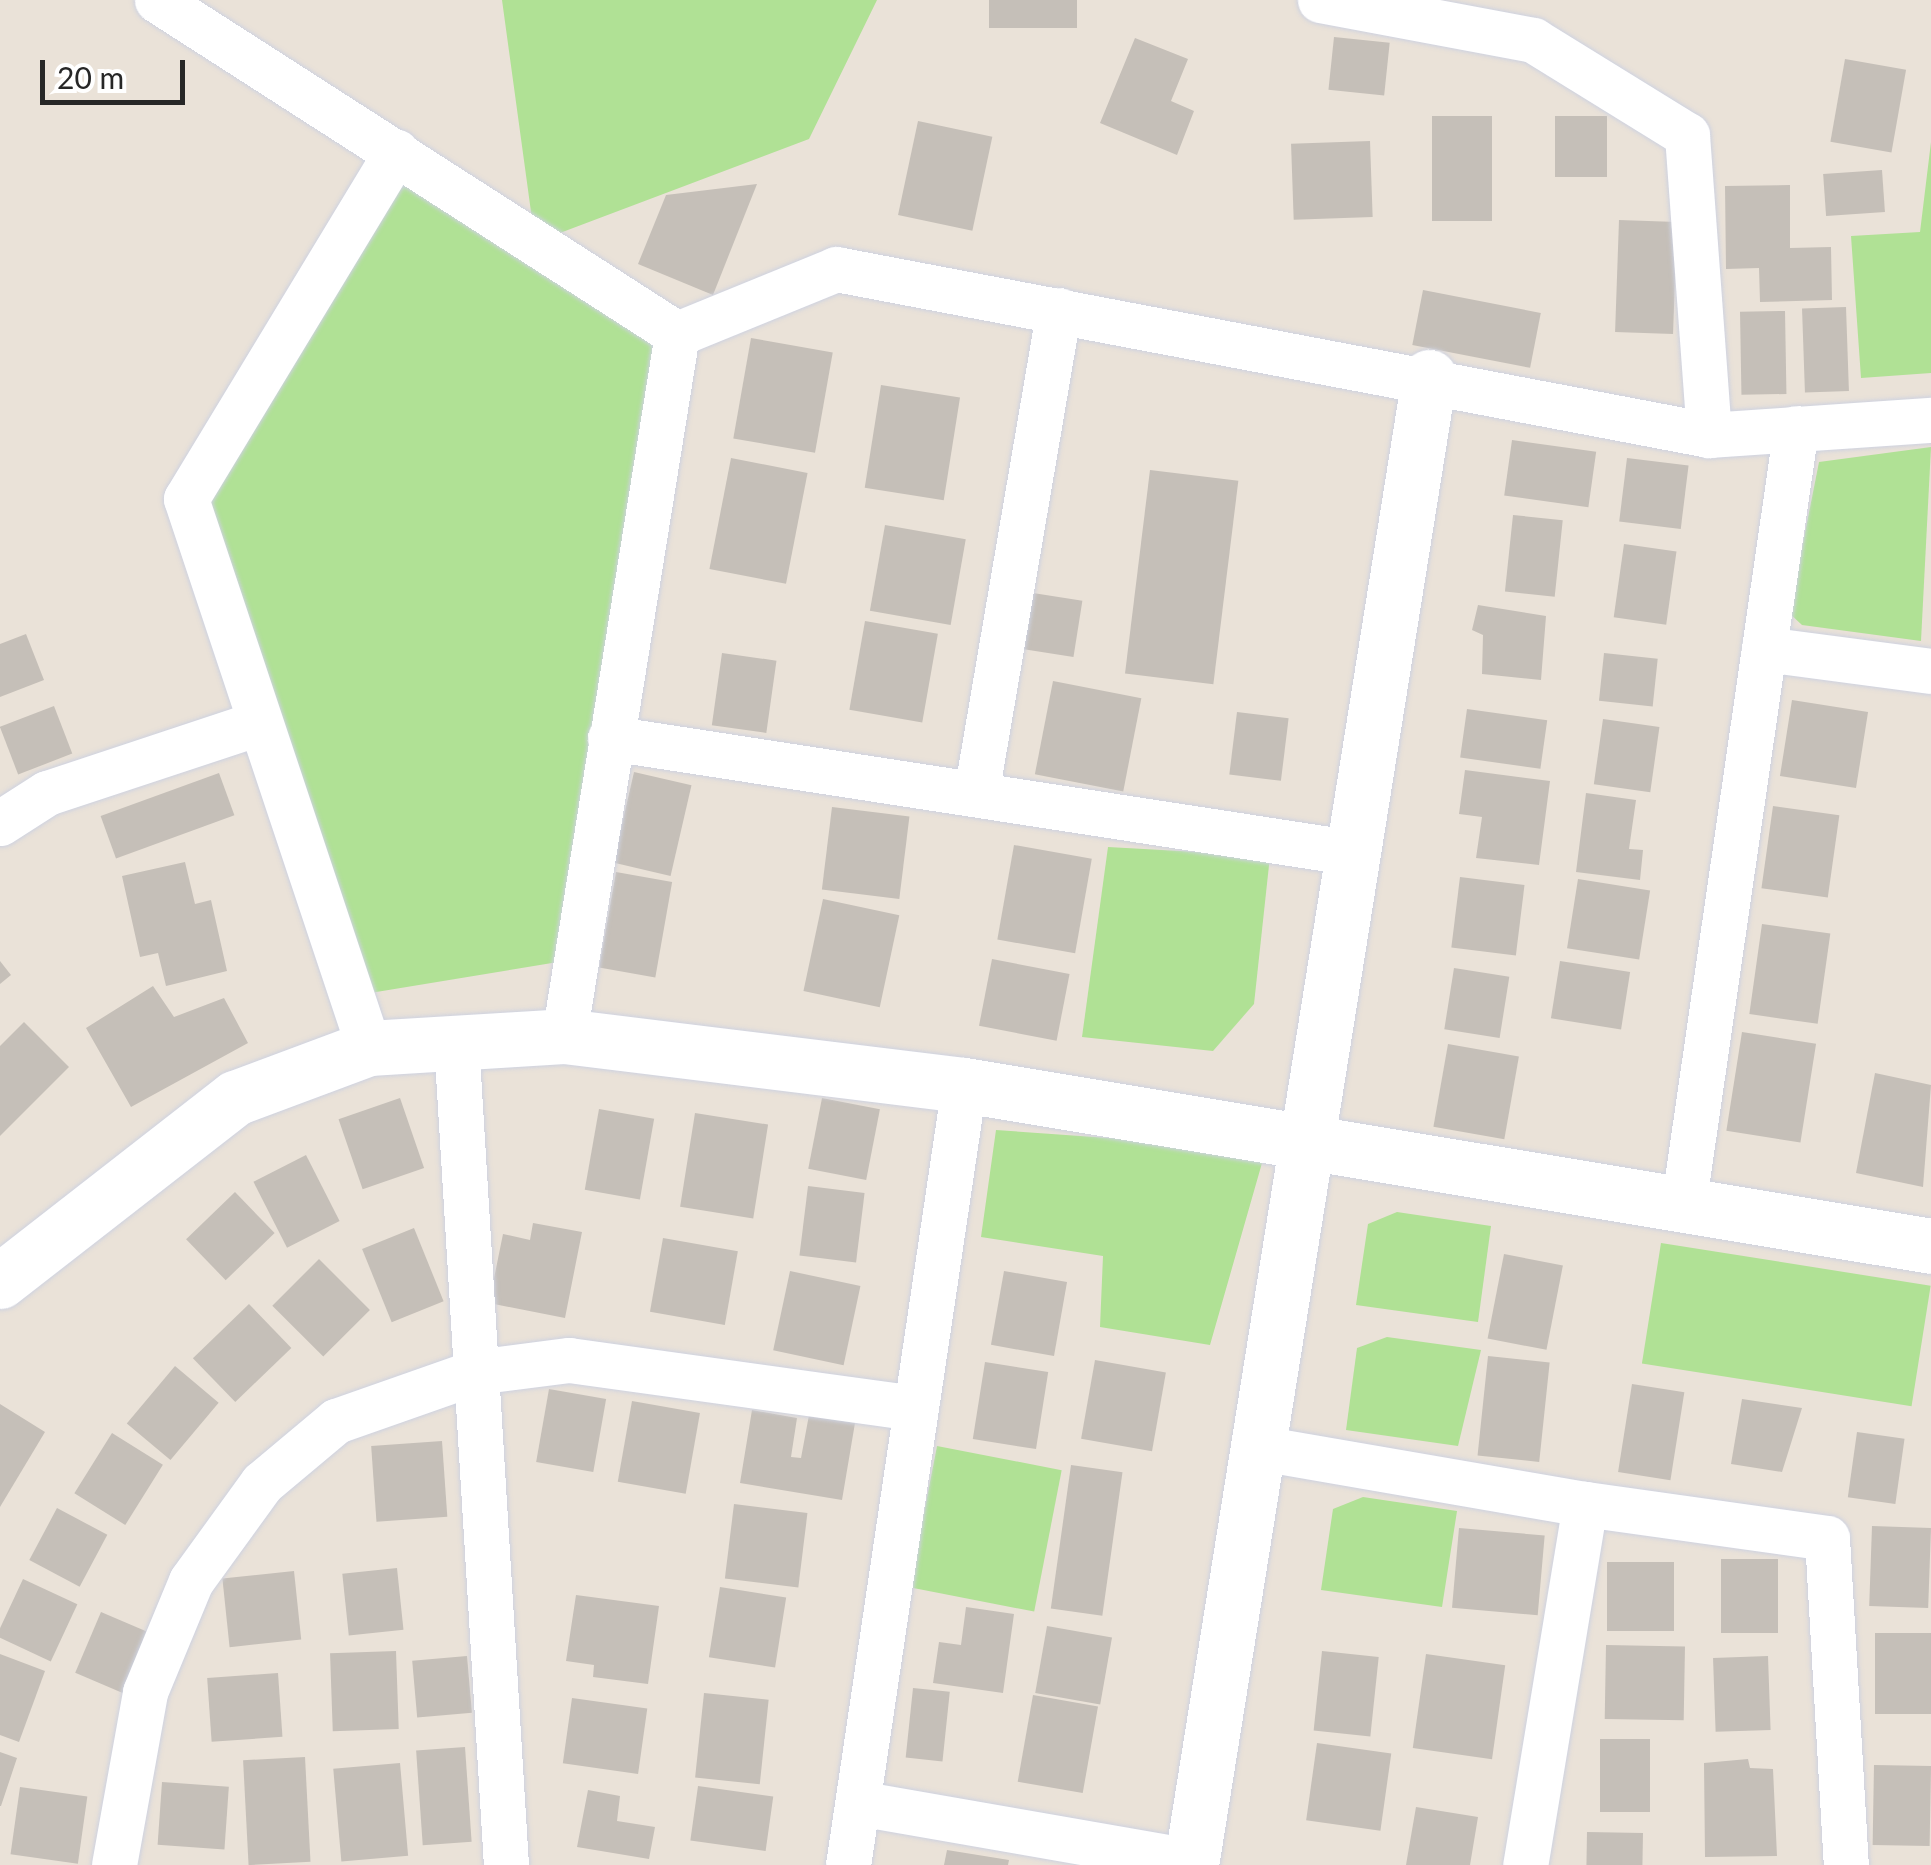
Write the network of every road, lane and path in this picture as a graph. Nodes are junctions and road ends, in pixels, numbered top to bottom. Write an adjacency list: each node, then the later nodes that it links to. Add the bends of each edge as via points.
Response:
1 (157, 0): 3 (street)
2 (1320, 0): 9 (street, via 1533,40 1687,135)
3 (396, 152): 5 (street); 12 (street, via 186,499)
4 (1059, 310): 5 (street, via 836,269); 6 (street); 14 (street)
5 (677, 334): 13 (street)
6 (1429, 377): 9 (street); 16 (street)
7 (1931, 420): 8 (street)
8 (1796, 428): 9 (street); 10 (street)
9 (1709, 434)
10 (1764, 649): 11 (street); 22 (street)
11 (1931, 670)
12 (258, 723): 15 (street, via 46,793); 19 (street)
13 (610, 738): 14 (street); 17 (street)
14 (976, 794): 16 (street)
15 (0, 823)
16 (1355, 853): 21 (street)
17 (564, 1036): 18 (street); 20 (street)
18 (456, 1041): 19 (street); 25 (street)
19 (368, 1048): 24 (street, via 235,1098)
20 (964, 1084): 21 (street); 26 (street)
21 (1306, 1145): 22 (street); 27 (street)
22 (1684, 1207): 23 (street)
23 (1931, 1246)
24 (0, 1281)
25 (476, 1372): 26 (street, via 569,1360); 31 (street, via 336,1422 262,1483 191,1582 145,1692); 32 (street)
26 (916, 1408): 29 (street)
27 (1260, 1448): 28 (street); 30 (street)
28 (1585, 1504): 34 (street); 35 (street, via 1827,1538)
29 (858, 1803): 30 (street); 33 (street)
30 (1191, 1863)
31 (114, 1865)
32 (506, 1865)
33 (848, 1865)
34 (1525, 1865)
35 (1846, 1865)

